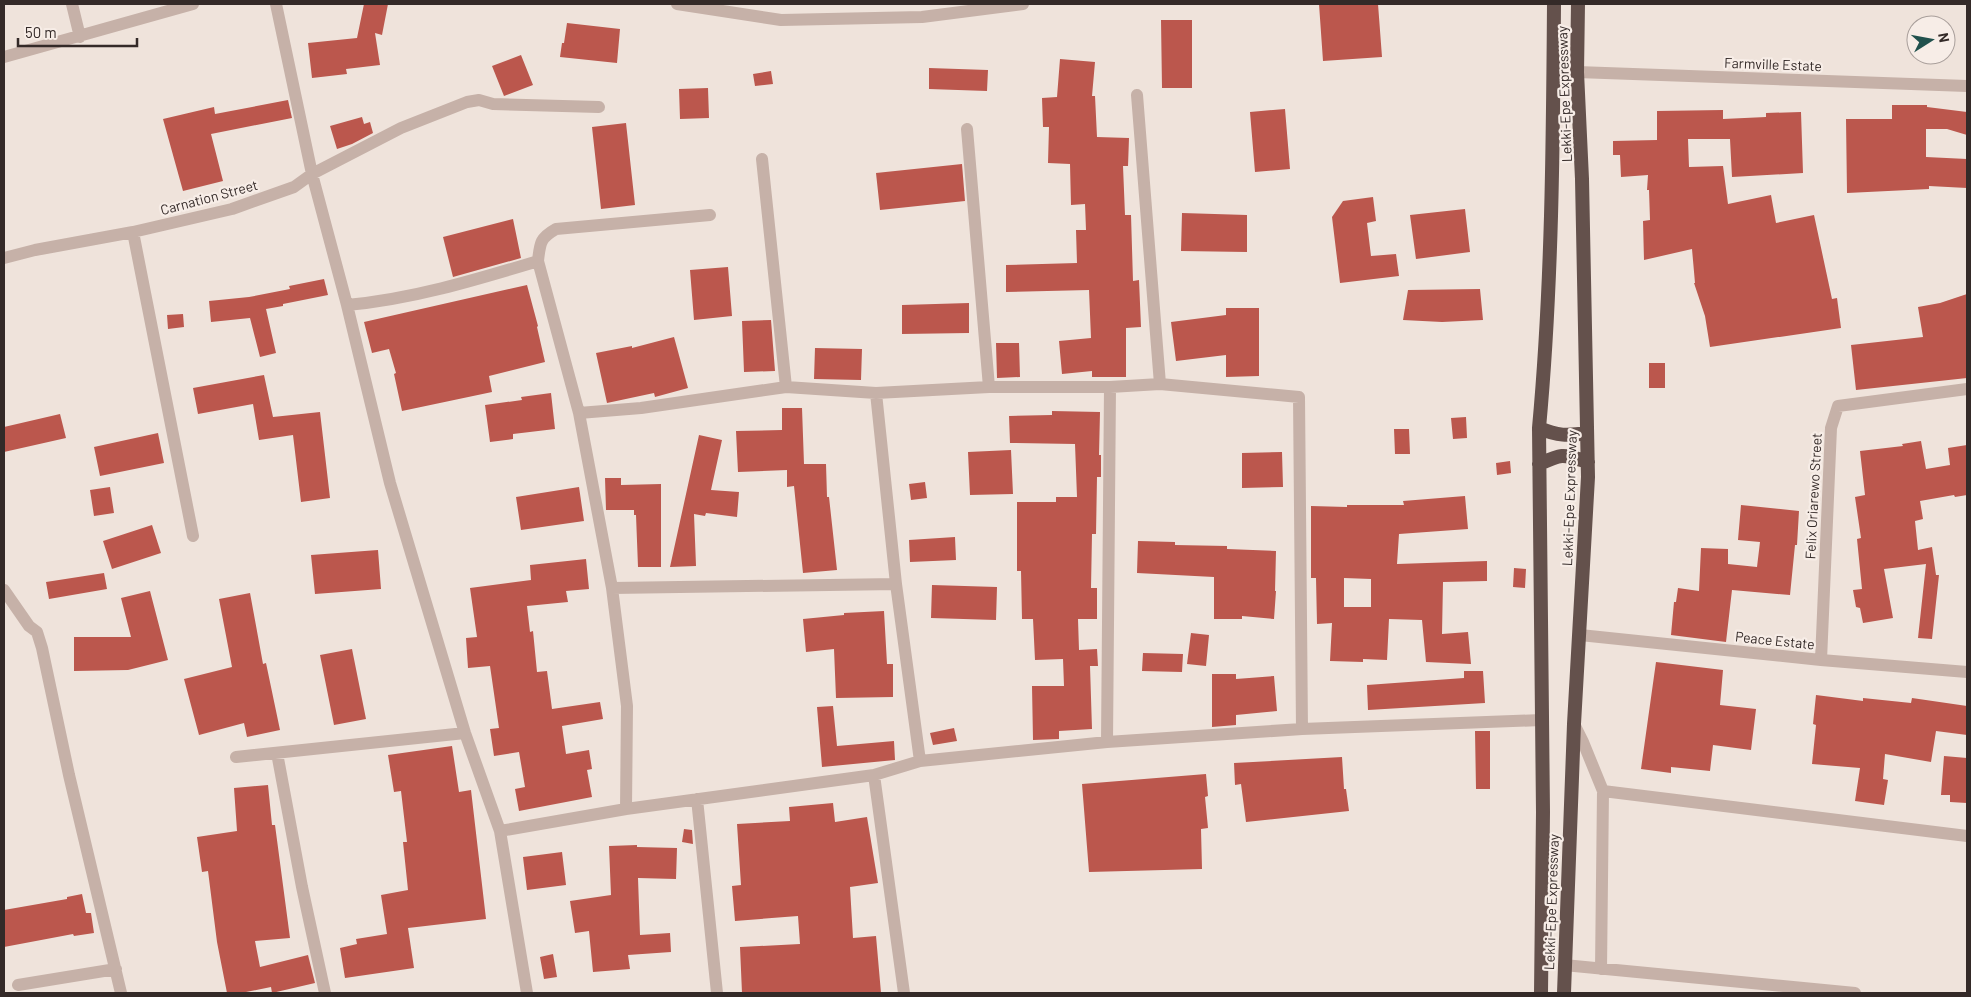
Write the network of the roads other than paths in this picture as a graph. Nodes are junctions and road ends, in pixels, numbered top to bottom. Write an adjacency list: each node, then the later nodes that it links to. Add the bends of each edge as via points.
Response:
1 (72, 4): 10 (street)
2 (193, 4): 10 (street)
3 (276, 4): 18 (street)
4 (677, 4): 9 (street, via 781,20)
5 (922, 4): 9 (street)
6 (1023, 4): 9 (street)
7 (1554, 4): 31 (highway, Lekki-Epe Expressway, via 1551,242)
8 (1578, 4): 12 (highway, Lekki-Epe Expressway)
9 (922, 17)
10 (80, 37): 11 (street)
11 (4, 57)
12 (1577, 72): 13 (street, Farmville Estate); 32 (highway, Lekki-Epe Expressway)
13 (1967, 86)
14 (1137, 95): 24 (street)
15 (599, 107): 18 (street, Carnation Street, via 467,102 401,128)
16 (967, 129): 26 (street)
17 (762, 159): 25 (street)
18 (312, 174): 20 (street, Carnation Street, via 294,187 232,209); 23 (street)
19 (710, 216): 22 (street, via 556,229 544,236)
20 (133, 232): 21 (street, Carnation Street); 35 (street)
21 (4, 258)
22 (538, 261): 23 (street, via 434,291 383,302); 30 (street)
23 (348, 305): 45 (street, via 390,483)
24 (1160, 384): 27 (street); 44 (street, via 1299,397)
25 (786, 387): 29 (street); 30 (street, via 641,408)
26 (989, 387): 27 (street); 29 (street)
27 (1110, 387): 46 (street)
28 (1967, 389): 40 (street, Felix Oriarewo Street, via 1838,406 1830,428)
29 (876, 393): 36 (street)
30 (579, 413): 37 (street)
31 (1539, 428): 32 (highway, via 1563,436); 34 (highway, Lekki-Epe Expressway)
32 (1587, 433): 33 (highway, Lekki-Epe Expressway)
33 (1588, 462): 34 (highway, via 1566,454); 39 (highway, Lekki-Epe Expressway)
34 (1539, 464): 42 (highway, Lekki-Epe Expressway)
35 (193, 536)
36 (896, 584): 37 (street); 49 (street)
37 (612, 588): 53 (street, via 627,706)
38 (4, 590): 57 (street, via 29,626 37,632 42,648)
39 (1580, 635): 40 (street, Peace Estate); 43 (highway, Lekki-Epe Expressway)
40 (1821, 660): 41 (street, Peace Estate)
41 (1967, 672)
42 (1541, 720): 44 (street); 65 (highway, Lekki-Epe Expressway)
43 (1574, 724): 51 (street); 56 (highway, Lekki-Epe Expressway)
44 (1302, 729): 46 (street)
45 (465, 733): 47 (street); 54 (street)
46 (1107, 742): 49 (street)
47 (277, 753): 48 (street); 61 (street)
48 (236, 757)
49 (920, 761): 50 (street)
50 (874, 774): 52 (street); 64 (street)
51 (1603, 791): 55 (street); 58 (street)
52 (697, 799): 53 (street); 63 (street)
53 (626, 809): 54 (street)
54 (500, 831): 62 (street)
55 (1967, 836)
56 (1564, 965): 58 (street); 66 (highway, Lekki-Epe Expressway)
57 (116, 969): 59 (street); 60 (street)
58 (1601, 969): 67 (street)
59 (18, 985)
60 (121, 993)
61 (325, 993)
62 (527, 993)
63 (717, 993)
64 (904, 993)
65 (1541, 993)
66 (1564, 993)
67 (1850, 993): 68 (street)
68 (1855, 993)

